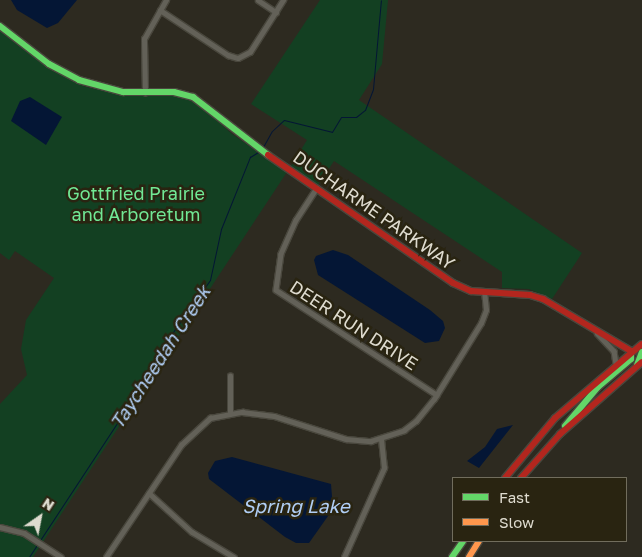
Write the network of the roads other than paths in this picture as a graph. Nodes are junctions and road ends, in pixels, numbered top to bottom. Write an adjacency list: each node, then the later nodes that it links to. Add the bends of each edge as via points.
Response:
1 (166, 0): 4 (street)
2 (258, 0): 5 (street)
3 (283, 0): 5 (street)
4 (160, 10): 5 (street, via 235,58 250,52); 7 (street, via 144,39)
5 (276, 12)
6 (0, 26): 7 (street, DUCHARME PARKWAY, via 70,76 106,88)
7 (145, 93): 8 (street, DUCHARME PARKWAY, via 174,92 193,97 256,147)
8 (317, 188): 9 (street, DUCHARME PARKWAY, via 453,283); 17 (street, DEER RUN DRIVE, via 300,212 284,246 277,266 276,290)
9 (484, 292): 10 (street, DUCHARME PARKWAY, via 543,299); 17 (street, via 486,310 481,322)
10 (596, 332): 12 (street, DUCHARME PARKWAY); 14 (street, DUCHARME PARKWAY, via 614,351)
11 (642, 344): 12 (street)
12 (631, 351): 14 (street); 19 (street, via 631,359 572,414)
13 (642, 352): 15 (street)
14 (616, 363): 21 (street, via 555,418)
15 (640, 365): 19 (street)
16 (230, 376): 18 (street)
17 (437, 395): 20 (street, via 416,421)
18 (230, 413): 20 (street, via 274,416 346,439); 23 (street, via 210,418 196,428 180,445)
19 (560, 434): 22 (street)
20 (381, 439): 30 (street, via 384,468)
21 (506, 477)
22 (522, 477)
23 (149, 493): 28 (street); 29 (street, via 192,532)
24 (0, 527): 27 (street, via 18,530)
25 (462, 542): 31 (street)
26 (478, 542): 32 (street)
27 (61, 557)
28 (106, 557)
29 (234, 557)
30 (344, 557)
31 (452, 557)
32 (468, 557)

